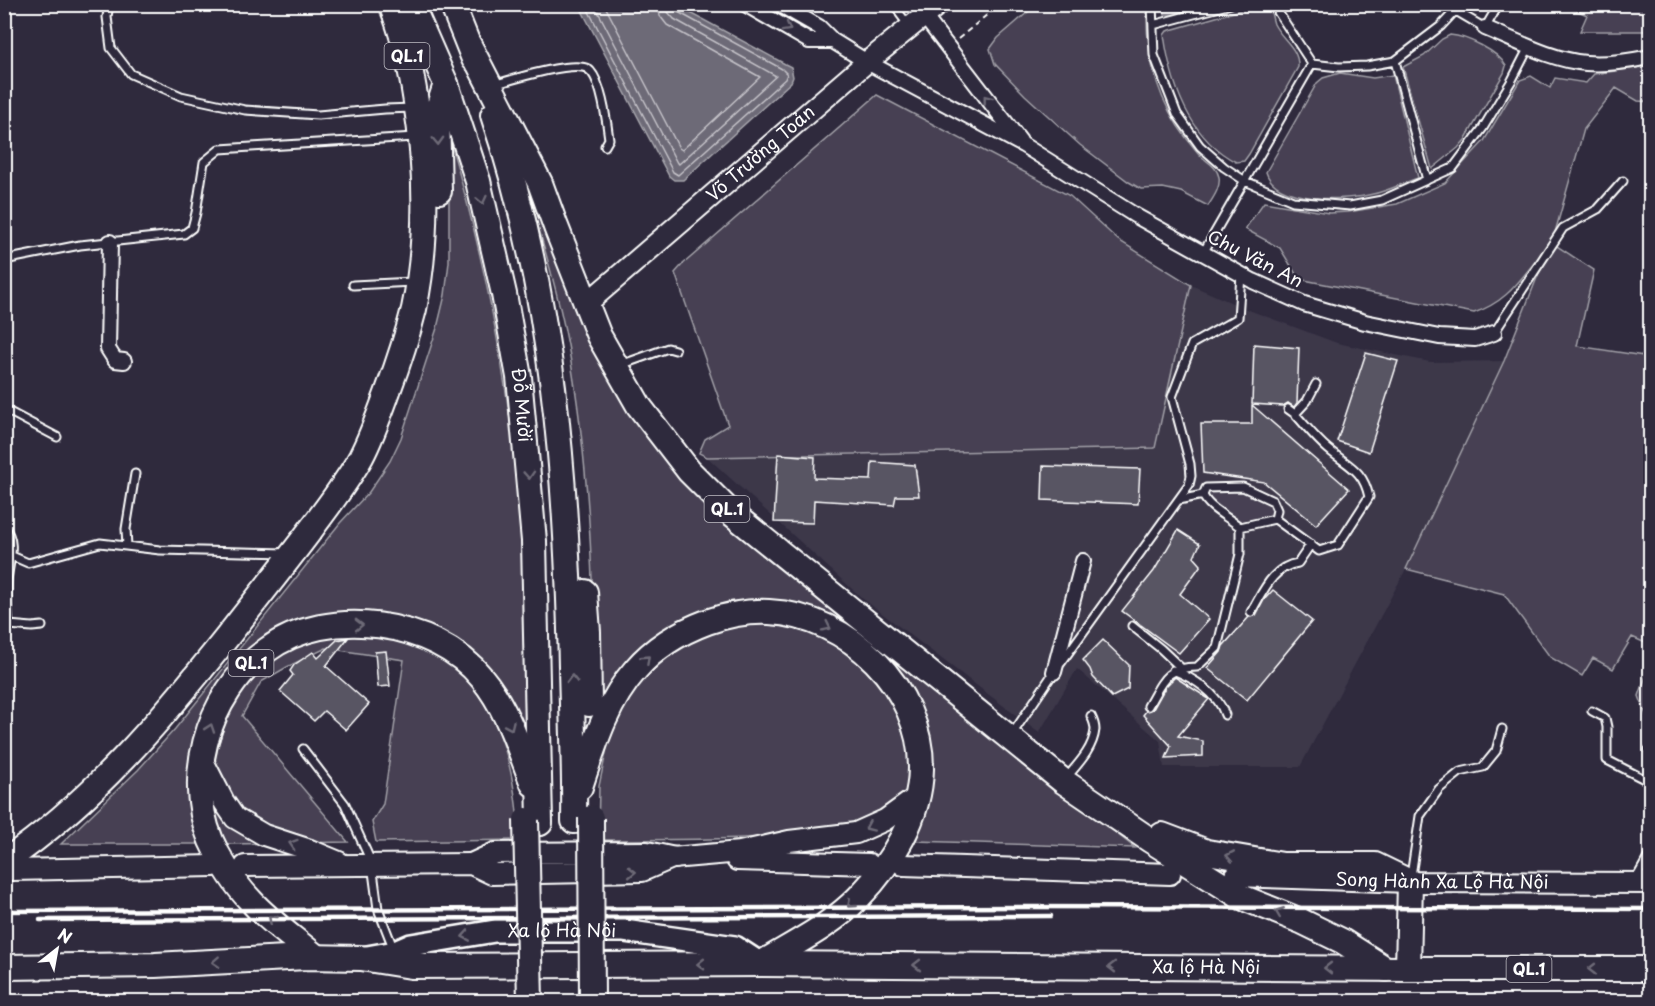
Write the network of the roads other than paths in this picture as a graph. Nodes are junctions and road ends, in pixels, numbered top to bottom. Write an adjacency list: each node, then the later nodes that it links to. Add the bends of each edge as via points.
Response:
1 (109, 4): 27 (lane, via 111,48 131,74 181,96 245,110 318,115)
2 (391, 4): 27 (highway, QL.1, via 410,65)
3 (411, 4): 25 (highway, Đỗ Mười / QL.1)
4 (452, 4): 19 (highway, Đỗ Mười / QL.1)
5 (745, 4): 18 (street, Chu Văn An, one-way to 18, via 809,41)
6 (779, 4): 18 (street, Chu Văn An, via 819,27)
7 (897, 4): 15 (lane, via 900,14)
8 (939, 4): 15 (main road, Võ Trường Toản)
9 (1152, 4): 16 (lane)
10 (1231, 4): 16 (lane)
11 (1276, 4): 24 (lane)
12 (1444, 4): 14 (lane)
13 (1499, 4): 17 (lane)
14 (1455, 11): 17 (lane); 22 (lane)
15 (917, 22): 23 (main road, Võ Trường Toản); 29 (street, Chu Văn An, one-way to 15, via 948,48)
16 (1153, 25): 32 (lane, via 1154,54 1177,114 1200,146)
17 (1485, 28): 20 (street)
18 (833, 41): 23 (street, Chu Văn An)
19 (470, 45): 26 (highway, QL.1); 80 (highway, Đỗ Mười / QL.1, one-way to 19, via 569,558 561,447 547,337 512,182)
20 (1530, 46): 21 (street, via 1586,63); 31 (lane, via 1483,128 1453,168)
21 (1650, 57)
22 (1395, 61): 24 (lane, via 1367,66); 31 (lane)
23 (867, 62): 29 (street, Chu Văn An); 40 (main road, Võ Trường Toản)
24 (1312, 64): 32 (lane)
25 (446, 84): 81 (highway, Đỗ Mười / QL.1, one-way to 81, via 478,181 519,377 534,541); 84 (highway, one-way to 84, via 437,112 437,262 429,307 402,394 371,465 312,546 169,724 98,797 33,855)
26 (496, 95): 30 (lane, via 568,67 590,69 598,84 608,130); 40 (highway, QL.1, via 531,163); 75 (highway, QL.1, via 543,274 560,360 588,632)
27 (417, 108): 28 (highway)
28 (421, 137): 34 (lane, via 220,149 204,162 192,228 184,234); 38 (highway, via 423,218)
29 (1023, 145): 35 (street, Chu Văn An)
30 (605, 146)
31 (1427, 180): 32 (lane, via 1382,200 1350,206 1293,201)
32 (1245, 181): 35 (lane)
33 (1623, 181): 41 (lane, via 1598,209 1563,228)
34 (110, 242): 36 (lane); 43 (street, via 108,349 115,360)
35 (1203, 254): 37 (street, Chu Văn An)
36 (4, 260)
37 (1241, 274): 41 (street, Chu Văn An, via 1304,304 1365,322 1439,337 1475,339); 52 (lane, via 1238,318 1192,344 1172,397 1191,476)
38 (418, 282): 39 (lane); 58 (highway, via 400,360 361,456)
39 (353, 285)
40 (589, 301): 44 (highway, QL.1); 76 (highway, QL.1, via 599,336 639,406 689,471 730,512)
41 (1494, 333)
42 (675, 350): 44 (lane, via 668,348)
43 (124, 361)
44 (626, 363): 71 (highway, QL.1, via 696,466 734,502)
45 (1316, 384): 48 (lane)
46 (4, 409): 49 (lane)
47 (1288, 409): 48 (lane)
48 (1295, 414): 56 (lane, via 1365,482 1368,497 1338,544 1319,550)
49 (57, 437)
50 (135, 474): 57 (lane)
51 (1203, 495): 52 (lane); 53 (lane, via 1206,488 1243,486 1273,501); 55 (lane, via 1206,503)
52 (1179, 500): 66 (lane)
53 (1275, 519): 55 (lane); 56 (lane)
54 (4, 526): 59 (lane, via 9,532)
55 (1240, 527): 64 (lane, via 1240,554 1217,648 1197,667)
56 (1311, 544): 61 (lane, via 1298,563 1277,570)
57 (127, 546): 58 (lane); 59 (lane, via 99,543 28,563)
58 (293, 553): 84 (highway, via 126,756 49,828)
59 (12, 556): 62 (lane, via 7,583 9,625)
60 (1083, 561): 66 (street)
61 (1251, 612)
62 (42, 626)
63 (1132, 627): 64 (lane)
64 (1180, 667): 65 (lane)
65 (1173, 670): 67 (lane); 69 (lane, via 1217,699)
66 (1054, 672): 71 (lane)
67 (1148, 705)
68 (1592, 711): 78 (lane, via 1605,718 1607,760)
69 (1225, 715)
70 (1092, 716): 77 (lane, via 1095,730 1085,756)
71 (1017, 727): 76 (highway, QL.1, via 1029,736)
72 (1502, 729): 94 (lane, via 1496,751 1483,767 1460,772 1439,789 1419,816)
73 (303, 749): 86 (lane, via 345,804)
74 (202, 759): 81 (highway, QL.1, one-way to 81, via 210,726 222,701 236,680 267,649 305,632 345,625 391,627 414,632 444,646 483,678 525,762); 91 (main road, one-way to 74, via 264,835 235,818); 96 (highway, QL.1, one-way to 74, via 251,901 217,852 200,800)
75 (589, 760): 79 (highway, QL.1, one-way to 79, via 612,704 647,657 695,627 732,615 768,612 804,618 831,629 886,672 905,702 920,747); 80 (highway, QL.1)
76 (1040, 763): 77 (highway, QL.1)
77 (1064, 781): 82 (highway, QL.1)
78 (1650, 782)
79 (918, 796): 85 (main road, one-way to 85, via 885,820 856,833 740,852); 98 (highway, QL.1, one-way to 98, via 900,842 859,897 818,929)
80 (580, 814): 104 (highway, QL.1); 105 (highway, QL.1, bridge)
81 (535, 816): 102 (highway, QL.1, bridge); 103 (highway, QL.1)
82 (1118, 818): 94 (highway, one-way to 82, via 1375,865 1283,865 1207,852); 100 (highway, QL.1, one-way to 82, via 1301,921 1241,897)
83 (1650, 854): 95 (lane)
84 (10, 858): 89 (main road)
85 (672, 858): 86 (main road, via 642,872 492,874 471,864); 87 (main road)
86 (372, 864): 91 (main road); 97 (lane, via 378,909)
87 (869, 864)
88 (903, 865): 92 (main road)
89 (214, 866)
90 (245, 866): 91 (main road)
91 (347, 866)
92 (1170, 874)
93 (1235, 876): 94 (main road, Song Hành Xa Lộ Hà Nội)
94 (1410, 882): 95 (main road, Song Hành Xa Lộ Hà Nội); 100 (highway)
95 (1642, 883)
96 (316, 957): 97 (highway, Xa lộ Hà Nội); 99 (highway, Xa lộ Hà Nội, one-way to 99)
97 (397, 958): 98 (highway, Xa lộ Hà Nội, one-way to 97, via 411,966); 98 (main road, Xa lộ Hà Nội, one-way to 97, via 735,947 624,931 495,931 411,945)
98 (760, 964): 100 (highway, Xa lộ Hà Nội, one-way to 98)
99 (4, 967)
100 (1397, 969): 101 (highway, Xa lộ Hà Nội / QL.1, one-way to 100)
101 (1650, 969)
102 (530, 1002)
103 (545, 1002)
104 (578, 1002)
105 (592, 1002)

